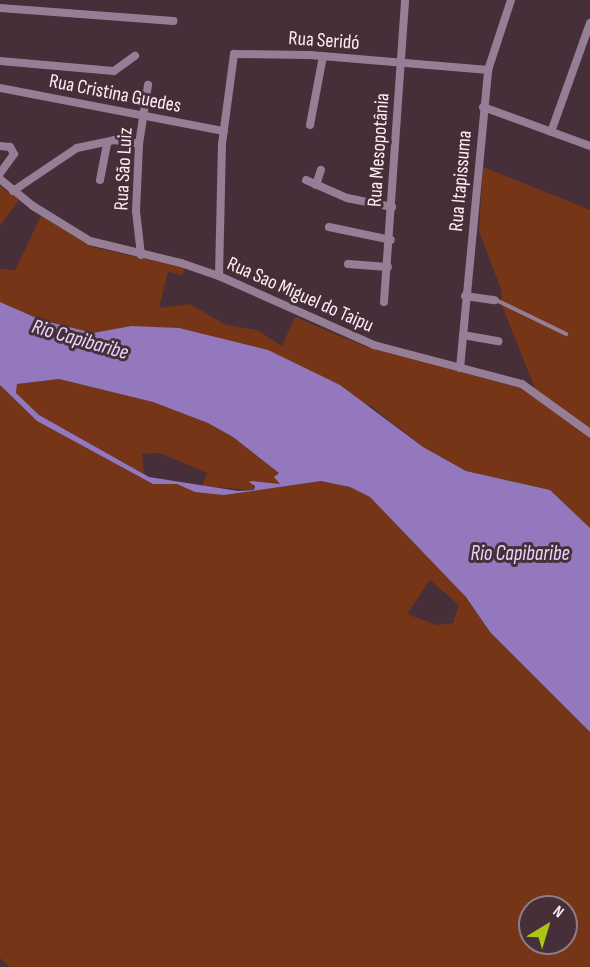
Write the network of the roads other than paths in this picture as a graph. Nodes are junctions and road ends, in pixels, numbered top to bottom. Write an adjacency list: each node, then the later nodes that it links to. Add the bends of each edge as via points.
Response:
1 (405, 0): 9 (street, Rua Mesopotânia)
2 (511, 0): 10 (street, Rua Itapissuma)
3 (0, 8): 4 (street)
4 (174, 21)
5 (590, 22): 17 (street)
6 (135, 56): 8 (street, via 114,71)
7 (323, 56): 9 (street, Rua Seridó); 15 (street); 16 (street, Rua Seridó, via 234,54)
8 (0, 61)
9 (402, 63): 10 (street, Rua Seridó); 29 (street, Rua Mesopotânia)
10 (488, 70): 13 (street, Rua Itapissuma)
11 (148, 85): 14 (street, Rua São Luiz)
12 (0, 88): 14 (street, Rua Cristina Guedes)
13 (483, 107): 17 (street); 36 (street, Rua Itapissuma)
14 (143, 116): 16 (street, Rua Cristina Guedes); 19 (street, Rua São Luiz)
15 (310, 125)
16 (224, 131): 35 (street)
17 (551, 132): 21 (street)
18 (107, 144): 19 (street, via 114,140); 25 (street); 28 (street, via 77,148)
19 (140, 144): 32 (street, Rua São Luiz, via 136,211)
20 (0, 146): 23 (street, via 10,147 14,154)
21 (590, 146)
22 (321, 170): 27 (street)
23 (0, 173)
24 (0, 180): 28 (street, Rua Sao Miguel do Taipu)
25 (100, 180)
26 (306, 180): 27 (street)
27 (316, 185): 29 (street, via 347,198)
28 (13, 190): 32 (street, Rua Sao Miguel do Taipu, via 79,236)
29 (392, 207): 31 (street, Rua Mesopotânia)
30 (329, 227): 31 (street)
31 (391, 240): 34 (street, Rua Mesopotânia)
32 (141, 255): 35 (street, Rua Sao Miguel do Taipu)
33 (348, 264): 34 (street)
34 (388, 267): 38 (street, Rua Mesopotânia)
35 (219, 276): 42 (street, Rua Sao Miguel do Taipu, via 357,339)
36 (465, 296): 37 (street); 39 (street, Rua Itapissuma)
37 (495, 300): 40 (lane)
38 (384, 302)
39 (463, 334): 41 (street); 42 (street, Rua Itapissuma)
40 (566, 334)
41 (498, 341)
42 (460, 368): 43 (street, Rua Sao Miguel do Taipu, via 530,388)
43 (590, 433)

